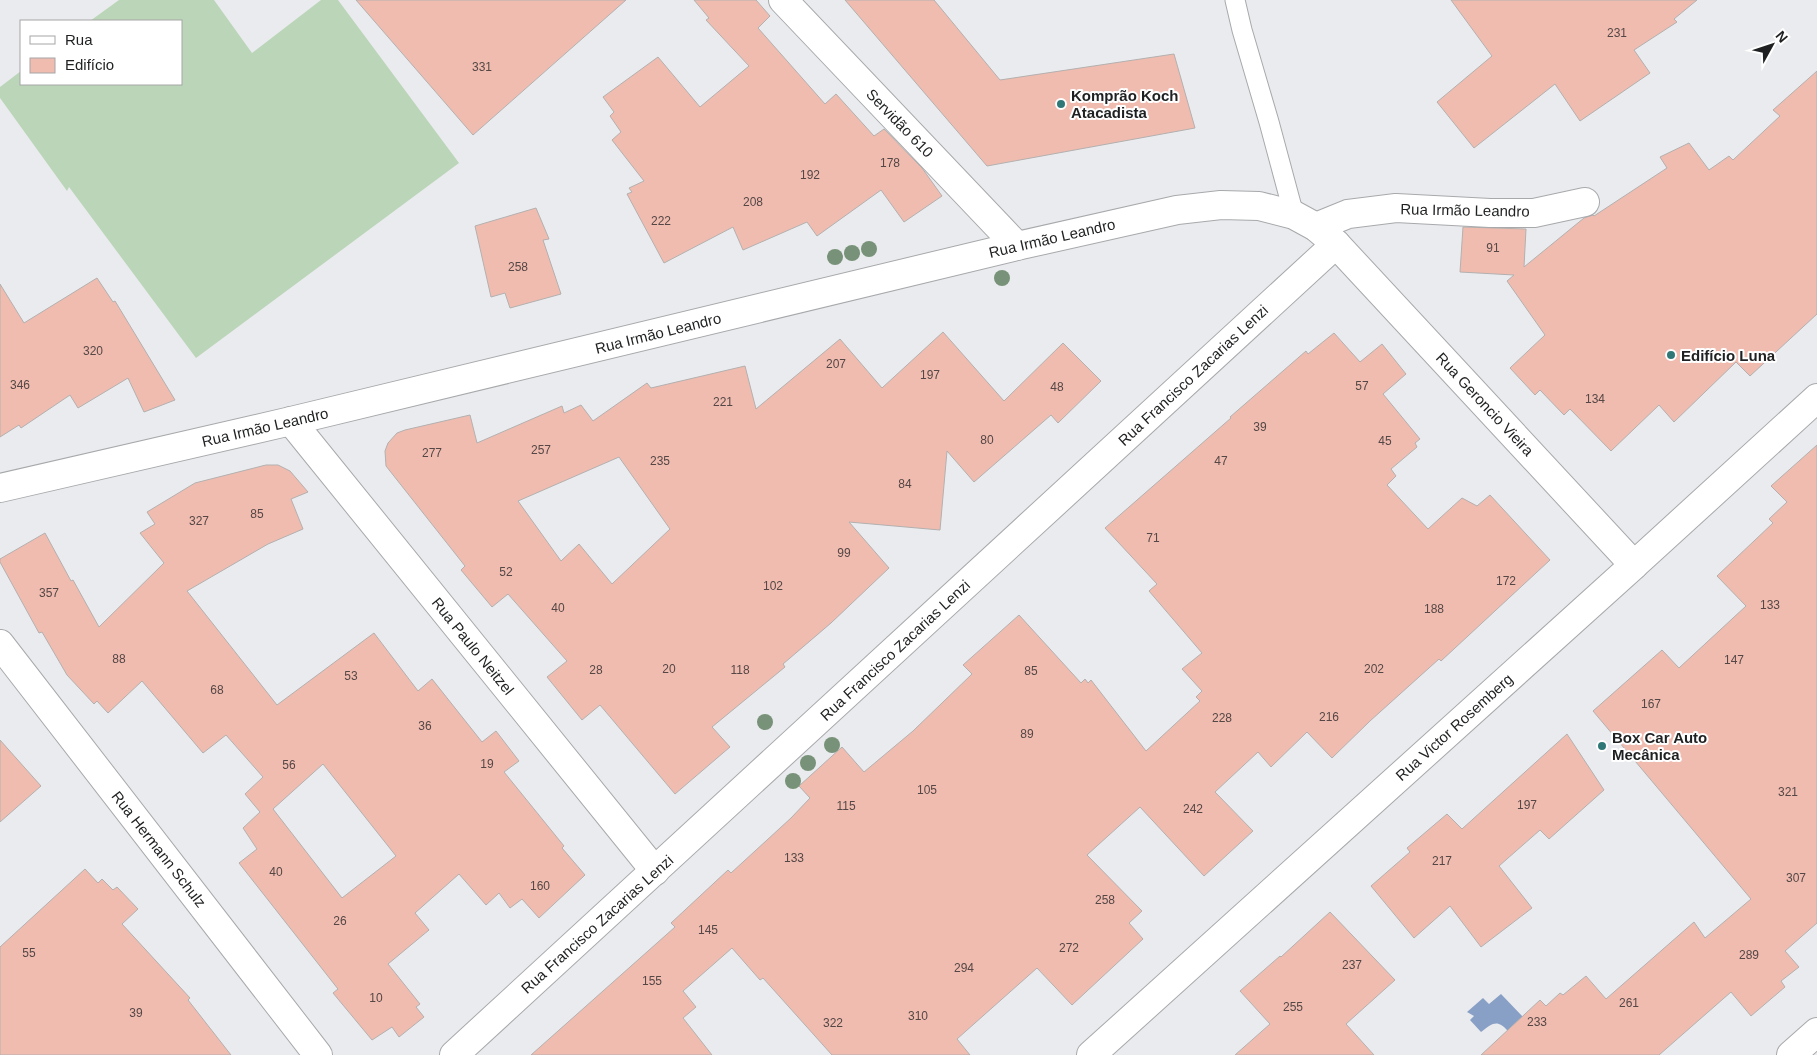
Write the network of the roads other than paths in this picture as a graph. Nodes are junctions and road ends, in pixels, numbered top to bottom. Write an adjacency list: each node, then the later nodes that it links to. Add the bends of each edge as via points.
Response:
1 (782, 0): 5 (street, Servidão 610)
2 (1235, 0): 4 (lane, via 1269,122)
3 (1585, 202): 4 (street, Rua Irmão Leandro, via 1534,213 1387,209 1348,214)
4 (1315, 228): 5 (street, Rua Irmão Leandro, via 1259,206 1221,206 1177,210); 9 (street, Rua Geroncio Vieira); 11 (street, Rua Francisco Zacarias Lenzi)
5 (1017, 246): 7 (street, Rua Irmão Leandro)
6 (1817, 398): 9 (street, Rua Victor Rosemberg)
7 (291, 421): 8 (street, Rua Irmão Leandro); 11 (street, Rua Paulo Neitzel)
8 (0, 488)
9 (1634, 565): 15 (street, Rua Victor Rosemberg)
10 (0, 644): 13 (street, Rua Hermann Schulz)
11 (655, 871): 14 (street, Rua Francisco Zacarias Lenzi)
12 (1817, 1032): 16 (street)
13 (318, 1055)
14 (454, 1055)
15 (1091, 1055)
16 (1791, 1055)

